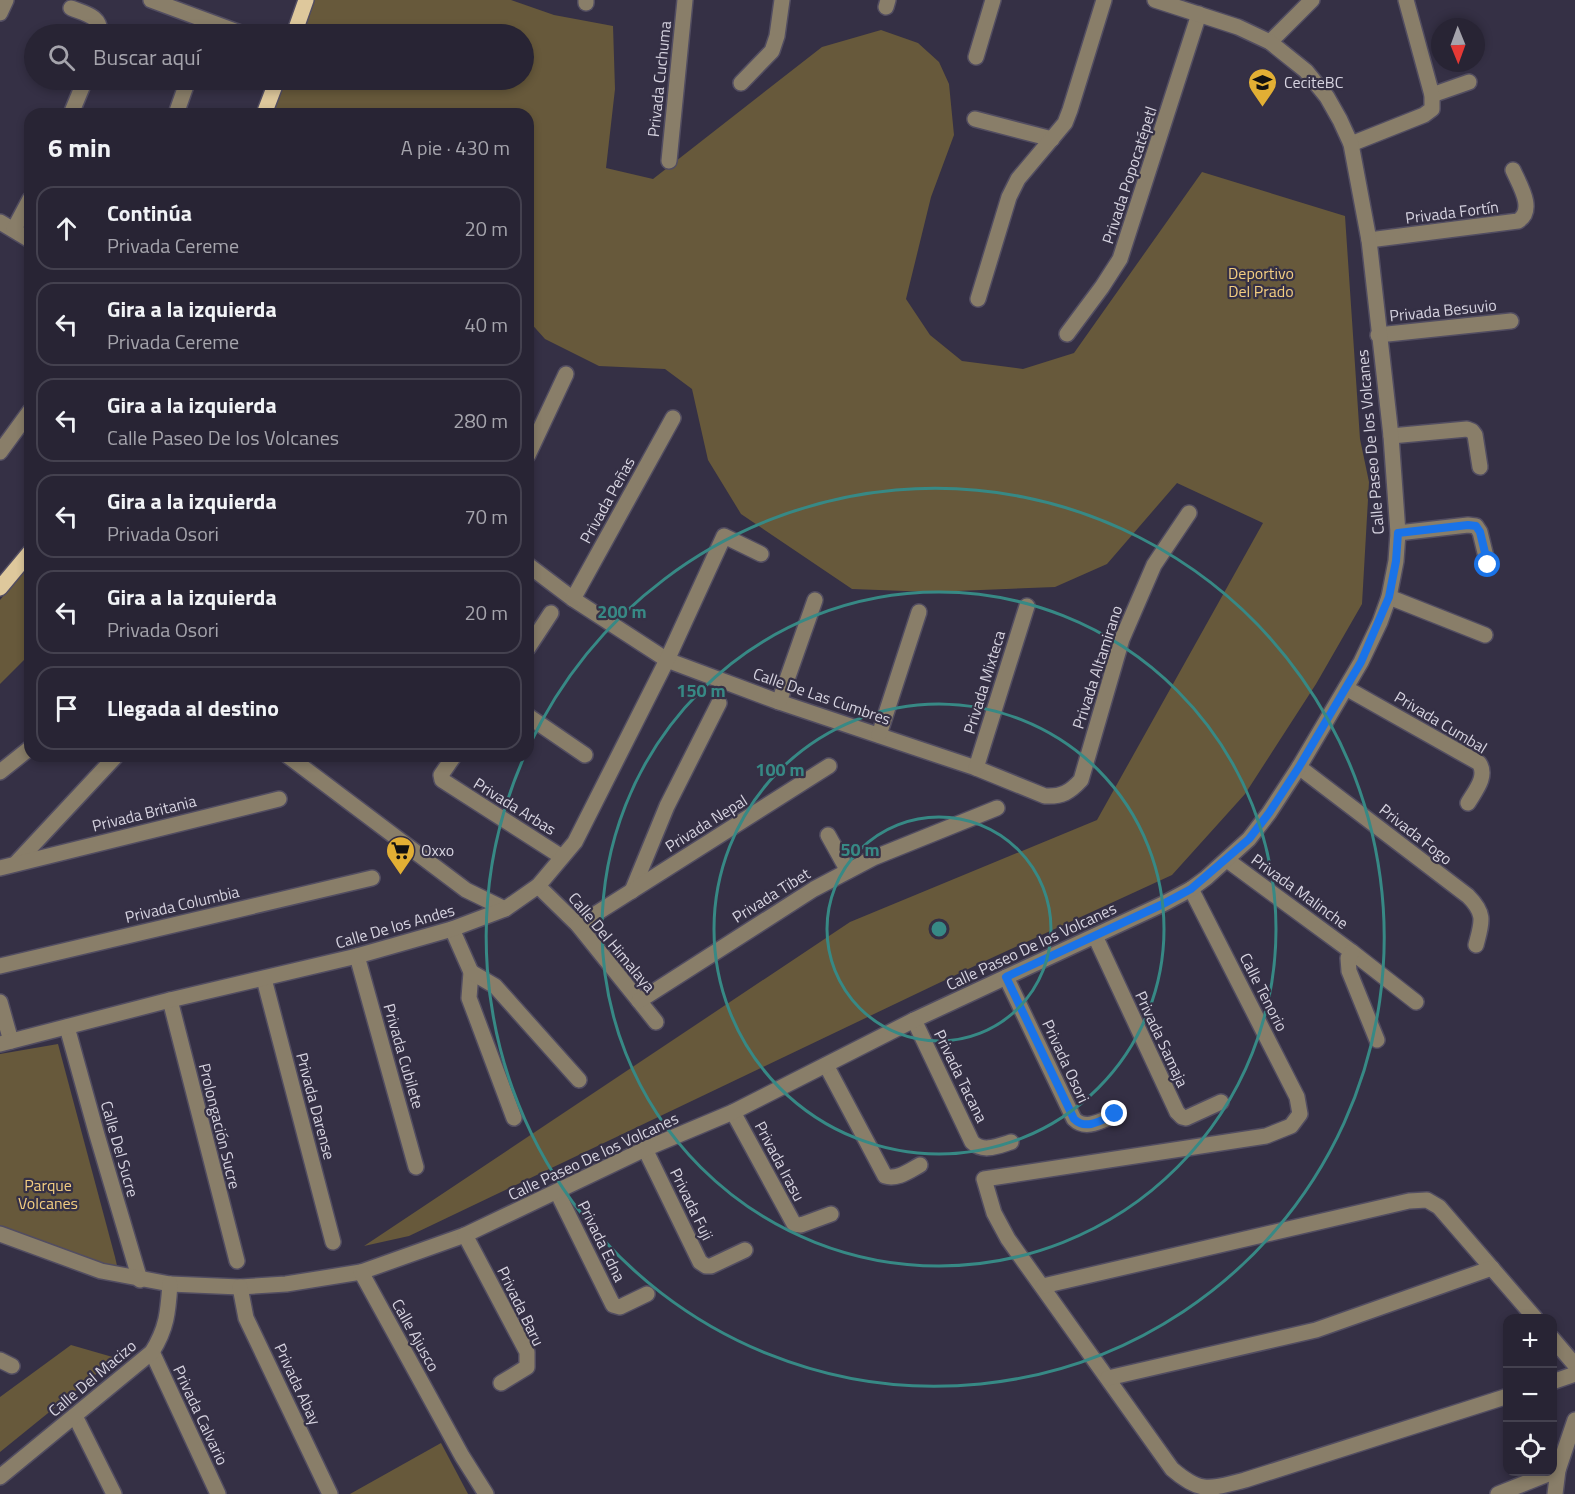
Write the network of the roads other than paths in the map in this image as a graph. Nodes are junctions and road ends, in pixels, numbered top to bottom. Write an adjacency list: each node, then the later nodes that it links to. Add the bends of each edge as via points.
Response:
1 (6, 0): 12 (street)
2 (151, 0): 15 (street)
3 (306, 0): 16 (main road)
4 (685, 0): 31 (street, Privada Cuchuma)
5 (782, 0): 20 (street, via 772,51)
6 (993, 0): 18 (street)
7 (1104, 0): 29 (street, via 1070,110)
8 (1155, 0): 13 (street, Calle Paseo De los Volcanes)
9 (1312, 0): 17 (street)
10 (1406, 0): 24 (street)
11 (71, 8): 14 (street)
12 (0, 13)
13 (1199, 14): 17 (street, Calle Paseo De los Volcanes); 39 (street, Privada Popocatépetl, via 1120,259)
14 (99, 24)
15 (216, 24)
16 (298, 24)
17 (1270, 42): 30 (street, Calle Paseo De los Volcanes, via 1306,71 1327,97)
18 (976, 57)
19 (1468, 82): 24 (street)
20 (741, 83)
21 (82, 90): 25 (street)
22 (184, 90): 26 (street)
23 (273, 90): 27 (main road)
24 (1432, 102): 30 (street, via 1424,115)
25 (74, 108)
26 (178, 108)
27 (266, 108)
28 (975, 119): 29 (street)
29 (1052, 139): 37 (street, via 1013,188)
30 (1351, 144): 36 (street, Calle Paseo De los Volcanes)
31 (669, 162)
32 (1513, 170): 36 (street, Privada Fortín, via 1525,198 1526,215 1518,221)
33 (24, 206): 34 (street)
34 (7, 225): 35 (street)
35 (24, 236)
36 (1369, 240): 40 (street, Calle Paseo De los Volcanes)
37 (978, 299)
38 (1511, 321): 40 (street, Privada Besuvio)
39 (1067, 334)
40 (1378, 335): 44 (street, Calle Paseo De los Volcanes)
41 (566, 374): 45 (street)
42 (673, 418): 56 (street, Privada Peñas)
43 (24, 419): 46 (street)
44 (1390, 436): 47 (street, via 1467,429 1476,438); 49 (street, Calle Paseo De los Volcanes)
45 (534, 442)
46 (0, 452)
47 (1480, 467)
48 (1189, 513): 78 (street, Privada Altamirano, via 1154,565 1122,639 1081,780 1070,792)
49 (1398, 533): 52 (street, via 1476,526); 55 (street, Calle Paseo De los Volcanes)
50 (760, 554): 63 (street, Calle De los Andes, via 724,536)
51 (24, 558): 54 (main road)
52 (1488, 565)
53 (534, 570): 56 (street, Calle De Las Cumbres)
54 (2, 582)
55 (1389, 597): 61 (street); 64 (street, Calle Paseo De los Volcanes)
56 (573, 599): 63 (street, Calle De Las Cumbres)
57 (815, 600): 65 (street)
58 (1027, 606): 76 (street, Privada Mixteca)
59 (919, 612): 68 (street)
60 (551, 613): 62 (street)
61 (1485, 635)
62 (534, 639)
63 (667, 660): 65 (street, Calle De Las Cumbres); 83 (street, Calle De los Andes, via 575,842)
64 (1346, 688): 75 (street, Calle Paseo De los Volcanes); 80 (street, Privada Cumbal, via 1479,763 1483,776)
65 (778, 702): 68 (street, Calle De Las Cumbres)
66 (719, 703): 91 (street, Privada Nepal, via 667,806)
67 (534, 720): 70 (street)
68 (879, 735): 76 (street, Calle De Las Cumbres)
69 (24, 753): 77 (street)
70 (585, 755)
71 (110, 762): 85 (street, Privada Britania)
72 (296, 762): 92 (street, via 466,890)
73 (450, 762): 83 (street, Privada Arbas, via 442,780)
74 (829, 766): 91 (street, Privada Nepal)
75 (1299, 767): 84 (street, Calle Paseo De los Volcanes, via 1249,839); 96 (street, Privada Fogo, via 1479,907 1481,924)
76 (976, 768): 78 (street, Calle De Las Cumbres, via 1045,796)
77 (0, 772)
78 (1057, 797)
79 (279, 799): 85 (street, Privada Britania)
80 (1468, 803)
81 (997, 808): 87 (street, Privada Tibet)
82 (828, 835): 87 (street)
83 (562, 857): 89 (street, Calle De los Andes)
84 (1227, 860): 90 (street, Calle Paseo De los Volcanes); 97 (street, Privada Malinche)
85 (17, 862): 86 (street, Privada Britania)
86 (0, 868)
87 (848, 871): 104 (street, Privada Tibet)
88 (372, 878): 99 (street, Privada Columbia)
89 (538, 886): 92 (street, Calle De los Andes); 93 (street, Calle Del Himalaya)
90 (1191, 889): 95 (street, Calle Paseo De los Volcanes); 133 (street, Calle Tenorio, via 1297,1097 1300,1113 1291,1126 1266,1136 984,1179 994,1213 1008,1239)
91 (632, 891): 93 (street, Privada Nepal)
92 (505, 909): 94 (street, Calle De los Andes)
93 (578, 925): 104 (street, Calle Del Himalaya)
94 (452, 929): 98 (street, Calle De los Andes); 100 (street)
95 (1095, 936): 101 (street, Calle Paseo De los Volcanes); 114 (street, Privada Samaja, via 1177,1112 1190,1117)
96 (1476, 945)
97 (1352, 952): 106 (street, Privada Malinche); 110 (street, Privada Malinche, via 1348,971)
98 (357, 956): 102 (street, Calle De los Andes); 121 (street, Privada Cubilete)
99 (0, 966)
100 (471, 972): 113 (street, via 495,986); 117 (street, via 469,998)
101 (1006, 977): 107 (street, Calle Paseo De los Volcanes); 116 (street, Privada Osori, via 1077,1123 1086,1125)
102 (264, 979): 103 (street, Calle De los Andes); 126 (street, Privada Darense)
103 (170, 1000): 109 (street, Calle De los Andes); 128 (street, Prolongación Sucre)
104 (639, 1001): 108 (street, Calle Del Himalaya)
105 (0, 1002): 111 (street)
106 (1416, 1002)
107 (914, 1020): 112 (street, Calle Paseo De los Volcanes); 118 (street, Privada Tacana, via 972,1142 984,1149)
108 (656, 1022)
109 (67, 1027): 111 (street, Calle De los Andes); 131 (street, Calle Del Sucre)
110 (1377, 1040)
111 (5, 1042)
112 (826, 1065): 115 (street, Calle Paseo De los Volcanes); 120 (street, via 885,1176 892,1178)
113 (579, 1080)
114 (1221, 1102)
115 (733, 1112): 119 (street, Calle Paseo De los Volcanes); 123 (street, Privada Irasu, via 794,1224)
116 (1115, 1114)
117 (514, 1118)
118 (1011, 1142)
119 (645, 1149): 122 (street, Calle Paseo De los Volcanes); 127 (street, Privada Fuji, via 700,1262 711,1266)
120 (920, 1165)
121 (416, 1167)
122 (557, 1192): 125 (street, Calle Paseo De los Volcanes); 135 (street, Privada Edna, via 614,1305 624,1306)
123 (831, 1214)
124 (0, 1234): 131 (street, Calle Paseo De los Volcanes, via 101,1271)
125 (465, 1235): 130 (street, Calle Paseo De los Volcanes); 143 (street, Privada Baru, via 527,1352 526,1367)
126 (333, 1242)
127 (745, 1250)
128 (237, 1261)
129 (1492, 1268): 133 (street, via 1439,1207 1427,1200); 136 (street); 141 (street, via 1316,1330)
130 (361, 1272): 134 (street, Calle Paseo De los Volcanes); 152 (street, Calle Ajusco)
131 (140, 1280): 132 (street, Calle Paseo De los Volcanes)
132 (170, 1284): 134 (street, Calle Paseo De los Volcanes); 138 (street, Calle Del Macizo, via 165,1328)
133 (1043, 1286): 141 (street)
134 (240, 1287): 151 (street, Privada Abay, via 246,1318)
135 (648, 1294)
136 (1532, 1314)
137 (1557, 1344): 139 (street)
138 (152, 1352): 145 (street, Calle Del Macizo); 150 (street, Privada Calvario)
139 (1575, 1365)
140 (1575, 1374): 142 (street)
141 (1108, 1378): 144 (street, via 1172,1469 1196,1488 1245,1480)
142 (1557, 1380)
143 (501, 1383)
144 (1503, 1398)
145 (75, 1416): 148 (street, Calle Del Macizo); 149 (street)
146 (1575, 1420): 147 (street)
147 (1558, 1470): 153 (street); 154 (street)
148 (0, 1477)
149 (114, 1494)
150 (218, 1494)
151 (330, 1494)
152 (486, 1494)
153 (1498, 1494)
154 (1555, 1494)

